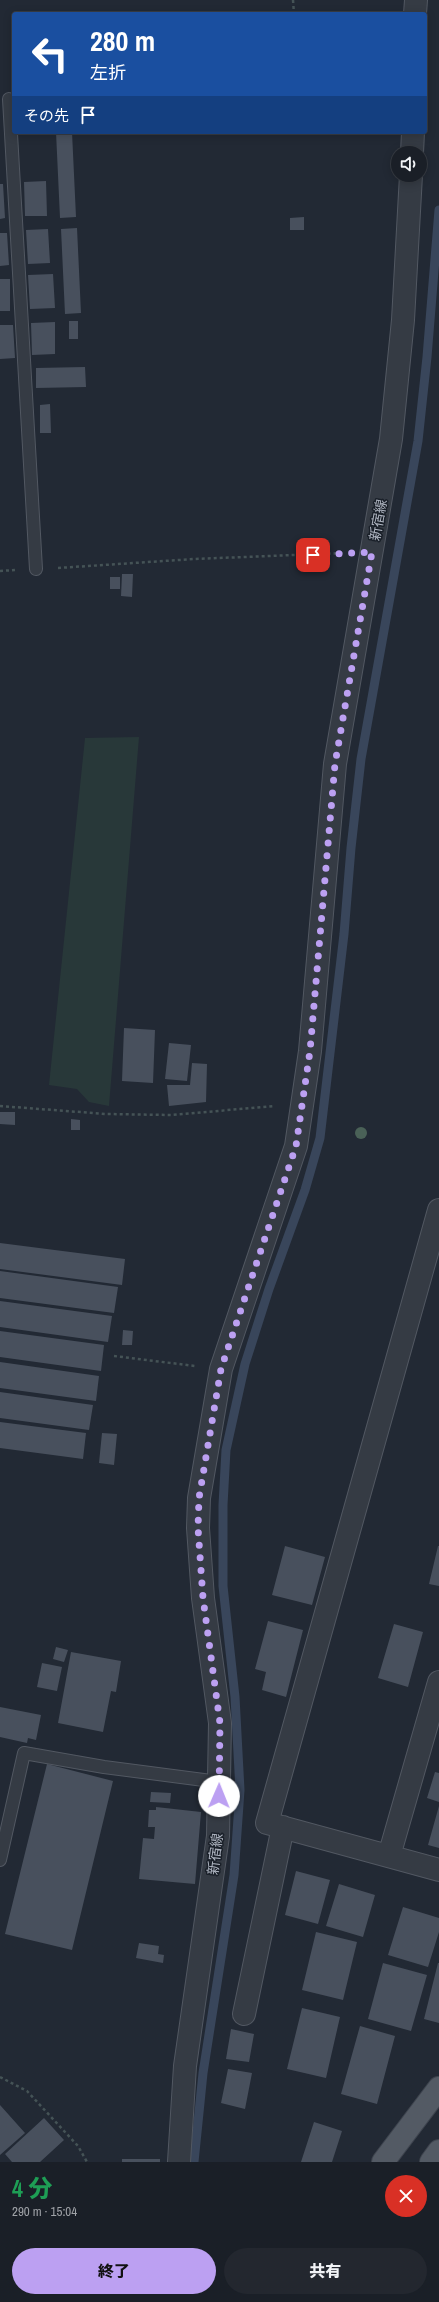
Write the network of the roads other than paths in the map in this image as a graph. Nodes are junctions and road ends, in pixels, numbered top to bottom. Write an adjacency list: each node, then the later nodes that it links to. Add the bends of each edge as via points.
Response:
1 (416, 0): 2 (street)
2 (415, 12)
3 (10, 99): 7 (lane)
4 (413, 134): 5 (street)
5 (412, 146)
6 (411, 182): 10 (street, 新宿線, via 403,320 391,439 335,764 310,1051 296,1146 221,1369 199,1498 198,1528 203,1598 220,1723)
7 (36, 569)
8 (439, 1210): 11 (street, via 267,1823)
9 (439, 1682): 12 (street)
10 (219, 1782): 13 (lane, via 104,1768 24,1753); 18 (street, 新宿線, via 218,1836 185,2066)
11 (283, 1827): 12 (street); 15 (street)
12 (389, 1856): 14 (street)
13 (0, 1860)
14 (439, 1870)
15 (244, 2014)
16 (439, 2088): 19 (main road)
17 (439, 2151): 20 (main road)
18 (179, 2162)
19 (383, 2162)
20 (431, 2162)

